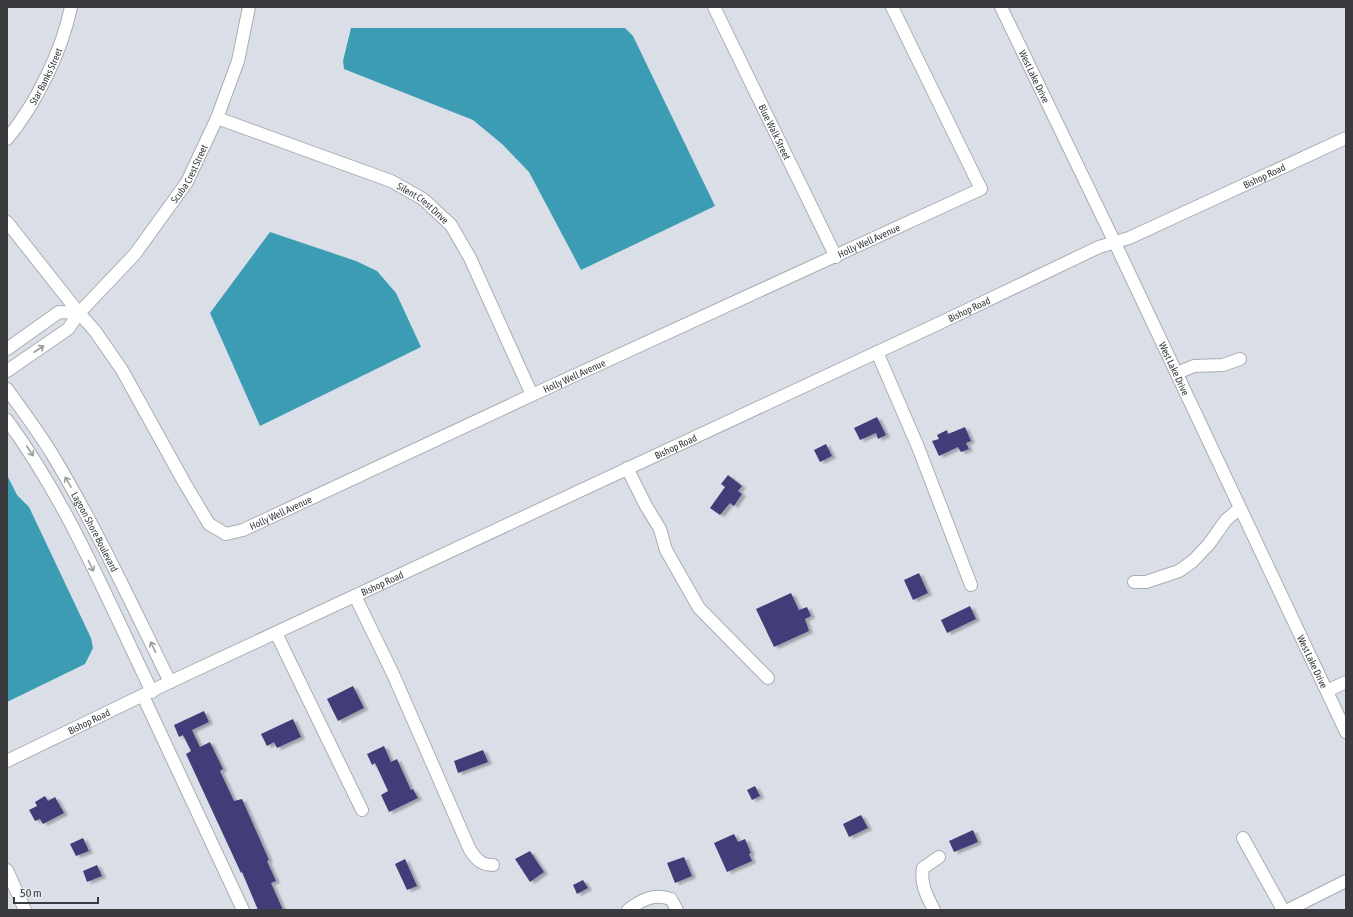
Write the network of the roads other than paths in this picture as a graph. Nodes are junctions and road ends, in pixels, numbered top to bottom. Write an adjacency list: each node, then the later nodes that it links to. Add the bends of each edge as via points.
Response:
1 (71, 7): 8 (street, Star Banks Street, via 68,24 46,75 25,114)
2 (249, 7): 6 (street, Scuba Crest Street, via 238,61)
3 (714, 7): 11 (street, Blue Walk Street)
4 (892, 7): 11 (street, Holly Well Avenue, via 981,189)
5 (1001, 7): 10 (street, West Lake Drive)
6 (217, 118): 12 (street, Scuba Crest Street, via 183,188 135,254); 19 (street, Silent Crest Drive, via 391,180 423,199 451,225 470,258)
7 (1346, 138): 10 (street, Bishop Road)
8 (7, 139)
9 (7, 222): 12 (street)
10 (1115, 243): 14 (street, Bishop Road, via 1099,247); 17 (street, West Lake Drive)
11 (836, 257): 19 (street, Holly Well Avenue)
12 (79, 313): 13 (street, via 59,312); 16 (street, Scuba Crest Street, one-way to 12, via 68,329); 19 (street, Holly Well Avenue, via 122,370 209,524 226,534 243,530)
13 (7, 349)
14 (877, 352): 21 (street, Bishop Road); 24 (street, via 918,447)
15 (1240, 359): 17 (street, via 1223,365 1194,366)
16 (7, 371)
17 (1176, 373): 22 (street, West Lake Drive)
18 (7, 389): 28 (street, Lagoon Shore Boulevard, one-way to 18, via 109,557 74,493 51,452)
19 (532, 395)
20 (7, 420): 31 (street, Lagoon Shore Boulevard, one-way to 31, via 28,449 65,511)
21 (627, 468): 25 (street, Bishop Road); 27 (street, via 660,529 666,550 699,608)
22 (1240, 508): 23 (street, via 1226,520 1213,540 1193,561 1179,571 1146,582); 30 (street, West Lake Drive)
23 (1134, 582)
24 (970, 585)
25 (355, 596): 26 (street, Bishop Road); 37 (street, via 393,674 470,850 484,865)
26 (276, 633): 28 (street, Bishop Road); 34 (street)
27 (768, 678)
28 (170, 682): 31 (street, Bishop Road)
29 (1346, 682): 30 (street)
30 (1327, 691): 32 (street, West Lake Drive)
31 (148, 694): 33 (street, Bishop Road); 41 (street, Lagoon Shore Boulevard)
32 (1346, 732)
33 (7, 761)
34 (362, 810)
35 (1243, 838): 45 (street)
36 (940, 857): 44 (street, via 923,868 923,888)
37 (493, 865)
38 (7, 870): 40 (street)
39 (1346, 881): 46 (street)
40 (25, 910)
41 (243, 910)
42 (628, 910): 43 (street, via 649,897 663,896 671,899)
43 (677, 910)
44 (934, 910)
45 (1283, 910)
46 (1288, 910)

